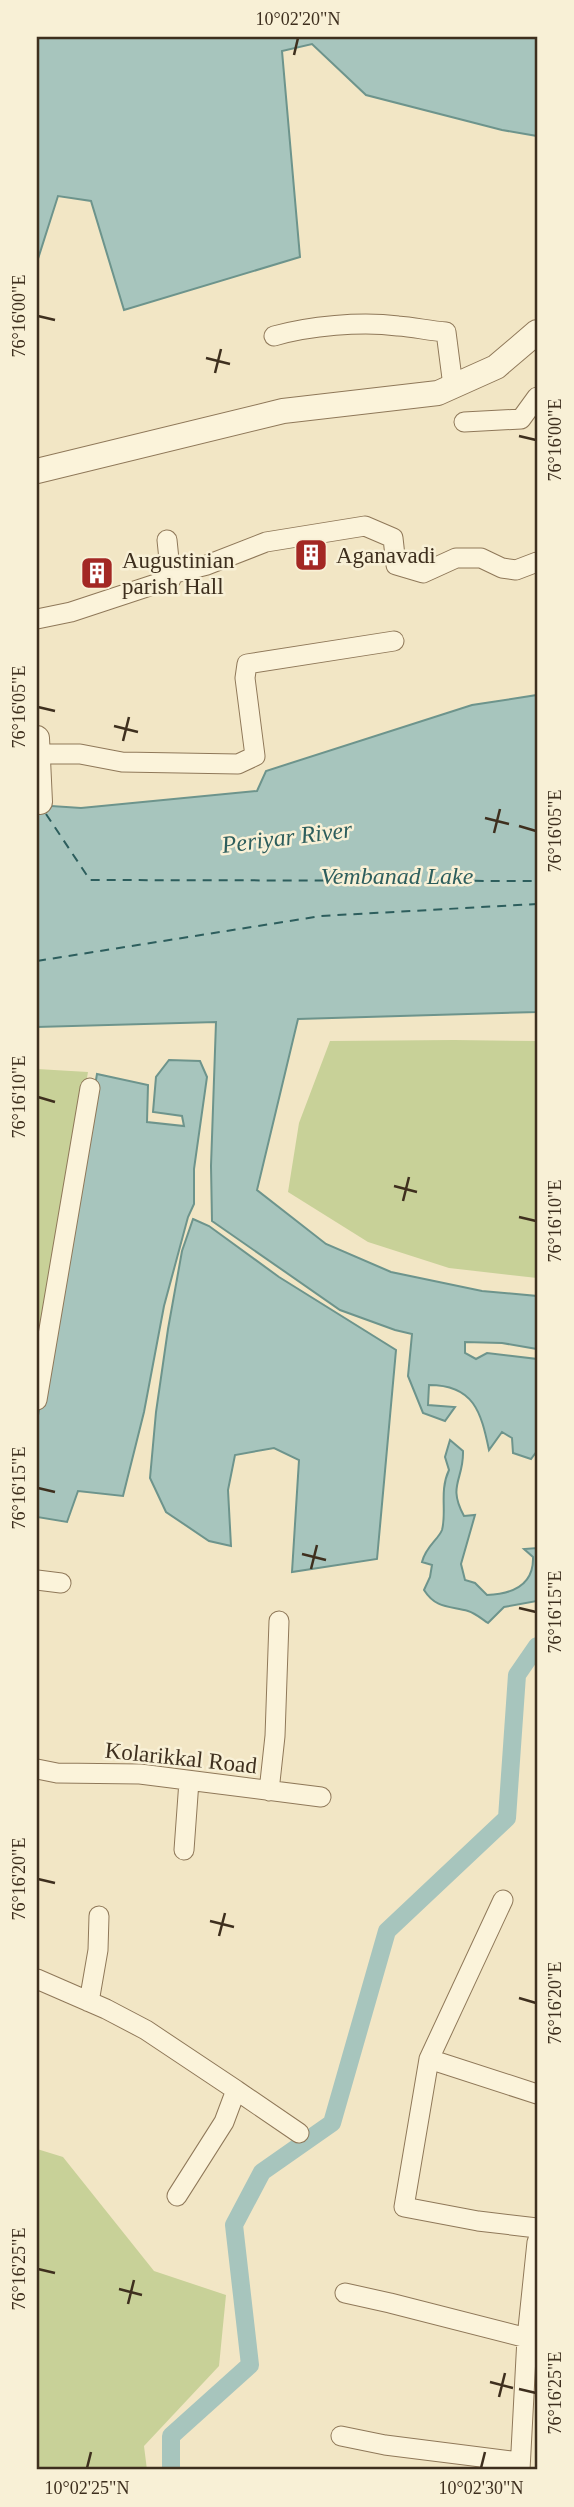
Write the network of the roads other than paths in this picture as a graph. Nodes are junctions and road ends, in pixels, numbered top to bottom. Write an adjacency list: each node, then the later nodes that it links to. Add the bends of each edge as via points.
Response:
1 (537, 332): 3 (street, via 496,367)
2 (274, 336): 3 (street, via 295,330 396,325 446,332)
3 (453, 386): 6 (street, via 438,393 283,411)
4 (537, 397): 5 (street, via 521,419)
5 (464, 422)
6 (37, 471)
7 (167, 540): 9 (street)
8 (537, 562): 9 (street, via 516,570 481,558 456,558 423,573 396,565 393,538 365,526 266,542)
9 (171, 574): 10 (street, via 165,583)
10 (37, 619)
11 (394, 641): 13 (street, via 247,664 244,678 255,756 238,764 122,762 80,754)
12 (37, 738): 13 (street)
13 (37, 754): 14 (street)
14 (40, 802)
15 (90, 1088): 16 (street)
16 (37, 1401)
17 (37, 1580): 18 (street)
18 (61, 1583)
19 (279, 1621): 22 (street)
20 (37, 1769): 21 (street, Kolarikkal Road)
21 (189, 1781): 22 (street, Kolarikkal Road); 24 (street)
22 (270, 1791): 23 (street, Kolarikkal Road)
23 (321, 1797)
24 (184, 1850)
25 (503, 1900): 29 (street)
26 (99, 1916): 28 (street)
27 (37, 1979): 28 (street)
28 (89, 2002): 30 (street, via 146,2031)
29 (429, 2059): 31 (street); 34 (street, via 404,2207)
30 (236, 2090): 32 (street); 33 (street, via 224,2122)
31 (537, 2094)
32 (299, 2133)
33 (177, 2196)
34 (537, 2228)
35 (537, 2242): 37 (street)
36 (345, 2293): 37 (street)
37 (527, 2338): 39 (street)
38 (341, 2436): 39 (street)
39 (520, 2466)

